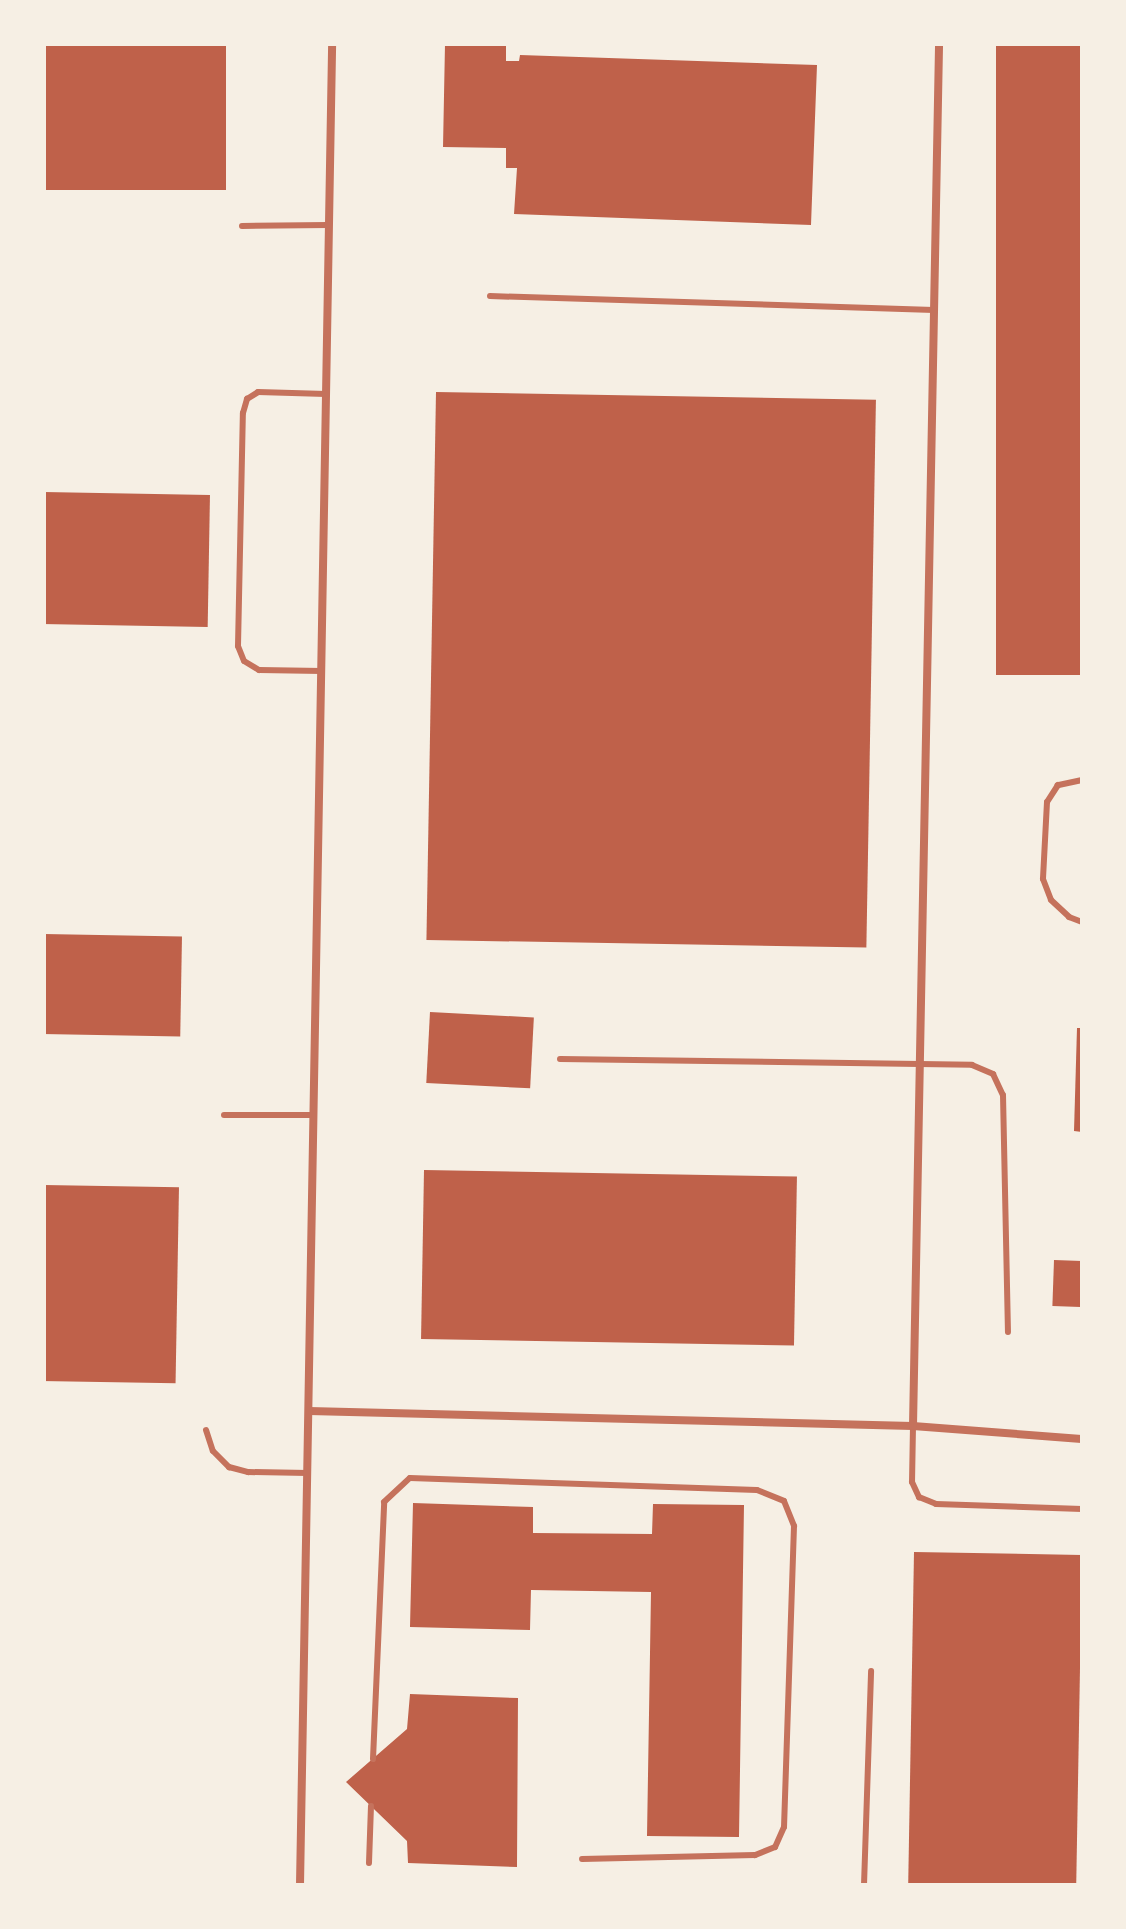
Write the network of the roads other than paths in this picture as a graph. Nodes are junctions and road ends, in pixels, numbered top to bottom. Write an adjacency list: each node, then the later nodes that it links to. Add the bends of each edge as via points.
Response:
1 (332, 44): 3 (street)
2 (939, 44): 6 (street)
3 (328, 225): 4 (lane); 7 (street)
4 (242, 226)
5 (490, 296): 6 (lane)
6 (934, 310): 12 (street)
7 (326, 394): 8 (street); 8 (lane, via 258,392 247,399 238,646 244,661 259,670)
8 (322, 671): 14 (street)
9 (1082, 780): 10 (lane, via 1058,785 1047,802 1043,879 1051,900)
10 (1082, 922)
11 (560, 1059): 12 (lane)
12 (920, 1064): 15 (lane, via 972,1065 993,1074 1003,1095); 17 (street)
13 (224, 1115): 14 (lane)
14 (314, 1115): 16 (street)
15 (1008, 1332)
16 (309, 1411): 17 (street); 20 (street)
17 (913, 1426): 19 (street); 21 (lane, via 912,1482 919,1497 936,1504)
18 (206, 1430): 20 (lane, via 213,1451 229,1467)
19 (1082, 1439)
20 (308, 1473): 27 (street)
21 (1082, 1509)
22 (871, 1671): 28 (lane)
23 (373, 1759): 25 (lane, via 384,1502 410,1478 757,1490 784,1501 794,1526 784,1827 775,1847 755,1855)
24 (371, 1806): 26 (lane)
25 (582, 1859)
26 (369, 1863)
27 (300, 1885)
28 (864, 1885)

